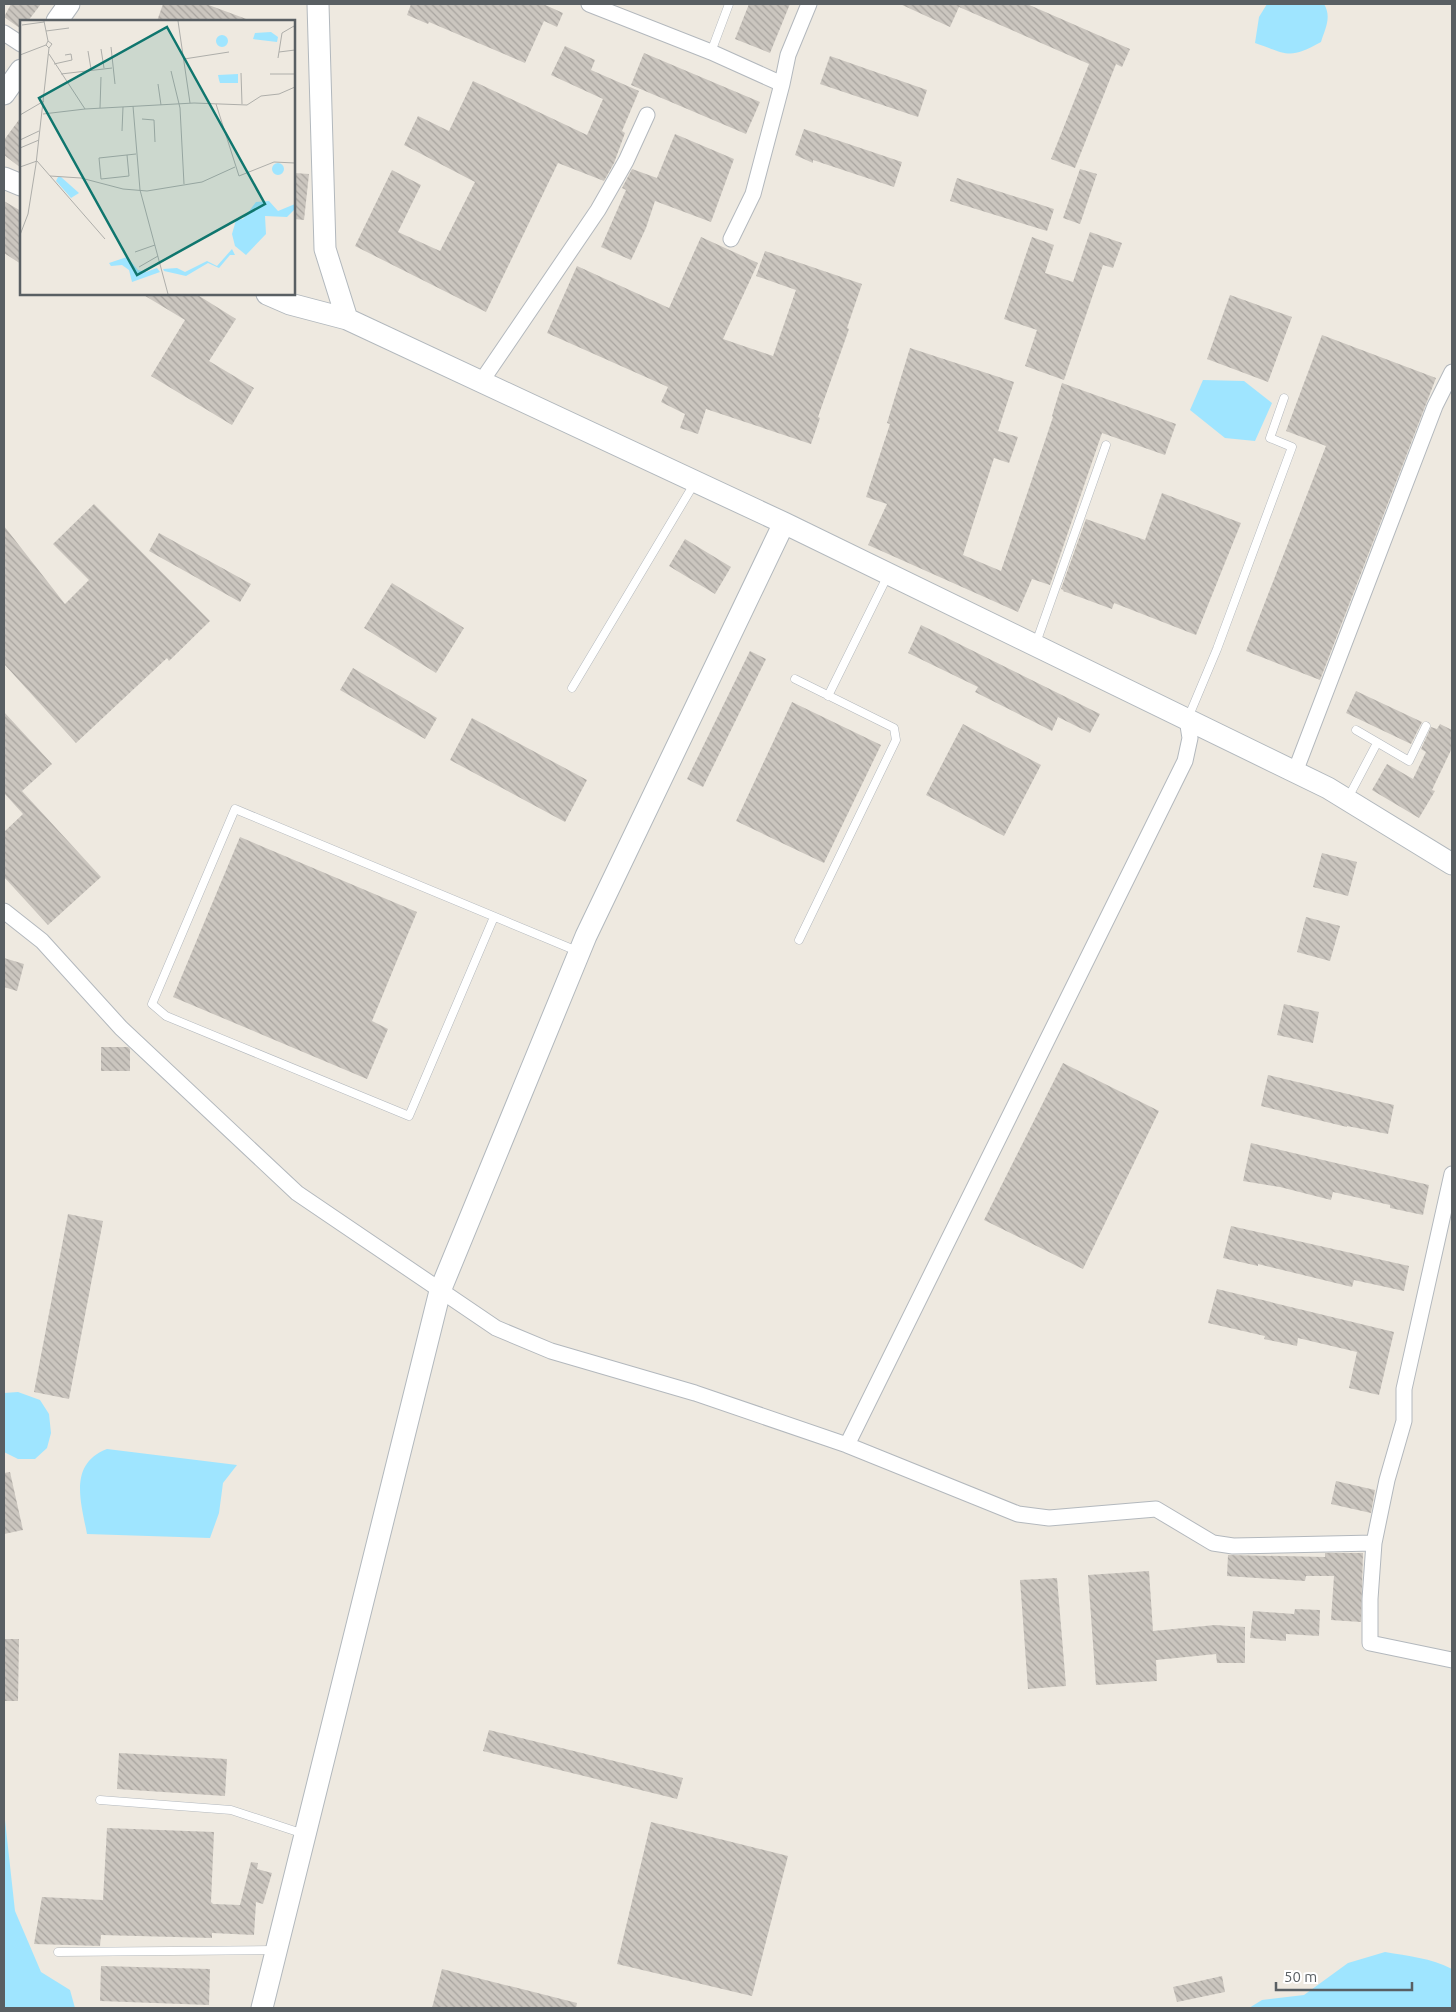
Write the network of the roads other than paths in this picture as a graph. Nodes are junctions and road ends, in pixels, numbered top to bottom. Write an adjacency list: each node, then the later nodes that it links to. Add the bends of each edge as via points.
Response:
1 (69, 4): 6 (street)
2 (318, 4): 18 (street, via 325,249)
3 (593, 4): 9 (street)
4 (729, 4): 9 (lane)
5 (809, 4): 11 (street, via 788,55)
6 (58, 20)
7 (4, 34): 8 (street)
8 (20, 43)
9 (711, 52): 11 (street)
10 (20, 71): 12 (street)
11 (782, 84): 16 (street, via 753,194)
12 (4, 94)
13 (647, 115): 20 (street, via 598,210)
14 (4, 178): 15 (street)
15 (20, 186)
16 (732, 239)
17 (269, 295): 18 (street)
18 (347, 319): 20 (street)
19 (1452, 372): 34 (street, via 1435,406)
20 (481, 382): 23 (street)
21 (1284, 398): 30 (lane, via 1270,438 1292,447 1217,649)
22 (1106, 445): 26 (lane)
23 (695, 483): 24 (street); 28 (lane)
24 (784, 523): 25 (street); 40 (street)
25 (889, 574): 26 (street); 29 (lane)
26 (1035, 645): 30 (street)
27 (795, 679): 29 (lane)
28 (572, 688)
29 (828, 696): 39 (lane, via 894,728 896,740)
30 (1187, 720): 34 (street); 43 (street, via 1190,738 1185,761)
31 (1426, 726): 33 (lane, via 1409,761)
32 (1356, 730): 33 (lane)
33 (1377, 742): 35 (lane)
34 (1295, 772): 35 (street)
35 (1347, 800): 36 (street)
36 (1452, 864)
37 (4, 911): 42 (street, via 42,941 121,1028 297,1193)
38 (494, 917): 38 (lane, via 410,1116 166,1016 152,1004 234,809); 40 (lane)
39 (799, 940)
40 (579, 952): 42 (street)
41 (1452, 1174): 44 (street, via 1404,1389 1404,1421)
42 (440, 1290): 43 (street, via 496,1328 551,1351 695,1393); 47 (street)
43 (847, 1445): 44 (street, via 1018,1514 1049,1518 1156,1509 1212,1543 1233,1546)
44 (1374, 1543): 45 (street, via 1370,1643)
45 (1452, 1660)
46 (100, 1800): 47 (lane, via 231,1810)
47 (305, 1834): 48 (street)
48 (276, 1950): 49 (lane); 50 (street)
49 (58, 1952)
50 (262, 2008)

